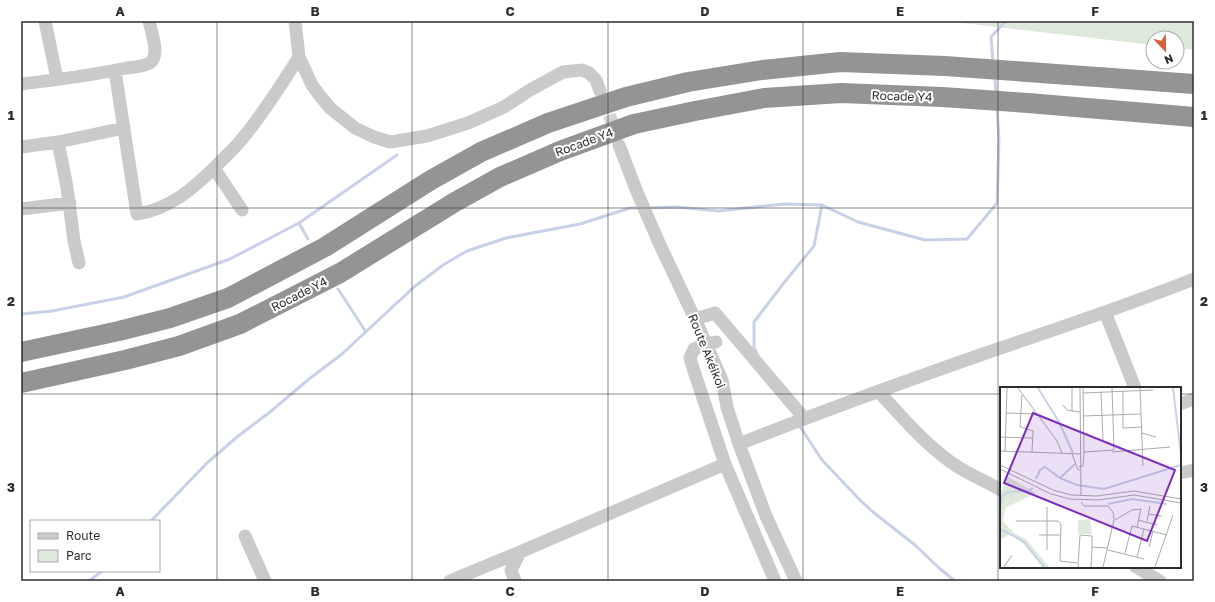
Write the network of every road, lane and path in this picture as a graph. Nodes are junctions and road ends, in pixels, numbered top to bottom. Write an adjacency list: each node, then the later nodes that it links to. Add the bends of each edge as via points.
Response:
1 (45, 21): 6 (street)
2 (149, 21): 5 (street, via 155,46 154,56 150,62)
3 (295, 21): 4 (street)
4 (300, 57): 9 (street, via 312,85 330,108 355,128 390,142 427,136 468,123 504,107 563,72 582,70 590,73); 15 (street, via 260,116)
5 (115, 71): 6 (street); 11 (street)
6 (57, 79): 7 (street)
7 (21, 84)
8 (1194, 84): 24 (highway, via 945,66 840,62 762,70 688,82 626,98 548,123 481,152 431,180 325,247 228,298 170,318)
9 (600, 91)
10 (1194, 117): 25 (highway, Rocade Y4, via 1028,103 841,93 764,98 634,124 560,150 500,177 340,273 240,324 171,348)
11 (124, 128): 12 (street); 15 (street, via 137,214 165,206 183,195)
12 (58, 142): 14 (street); 16 (street)
13 (619, 145): 22 (street, Route Akéikoi, via 660,245)
14 (21, 147)
15 (214, 168): 18 (street)
16 (70, 203): 17 (street); 19 (street)
17 (21, 209)
18 (242, 210)
19 (79, 263)
20 (1194, 279): 21 (street)
21 (1105, 312): 26 (street); 27 (street)
22 (695, 319): 23 (street, Route Akéikoi); 30 (street, via 715,313)
23 (711, 343): 31 (street, Route Akéikoi); 32 (street, via 694,349 690,358)
24 (21, 352)
25 (21, 383)
26 (1135, 387)
27 (878, 391): 30 (street); 35 (street, via 914,431 936,450 958,467)
28 (1194, 399): 29 (street)
29 (1181, 404)
30 (804, 418): 31 (street)
31 (739, 444): 43 (street, Route Akéikoi, via 766,516)
32 (725, 464): 37 (street); 42 (street)
33 (1194, 470): 34 (street)
34 (1181, 473)
35 (1000, 489)
36 (245, 536): 39 (street)
37 (520, 552): 40 (street); 41 (street, via 511,570)
38 (1138, 568): 44 (street)
39 (265, 581)
40 (450, 581)
41 (515, 581)
42 (775, 581)
43 (796, 581)
44 (1160, 581)

